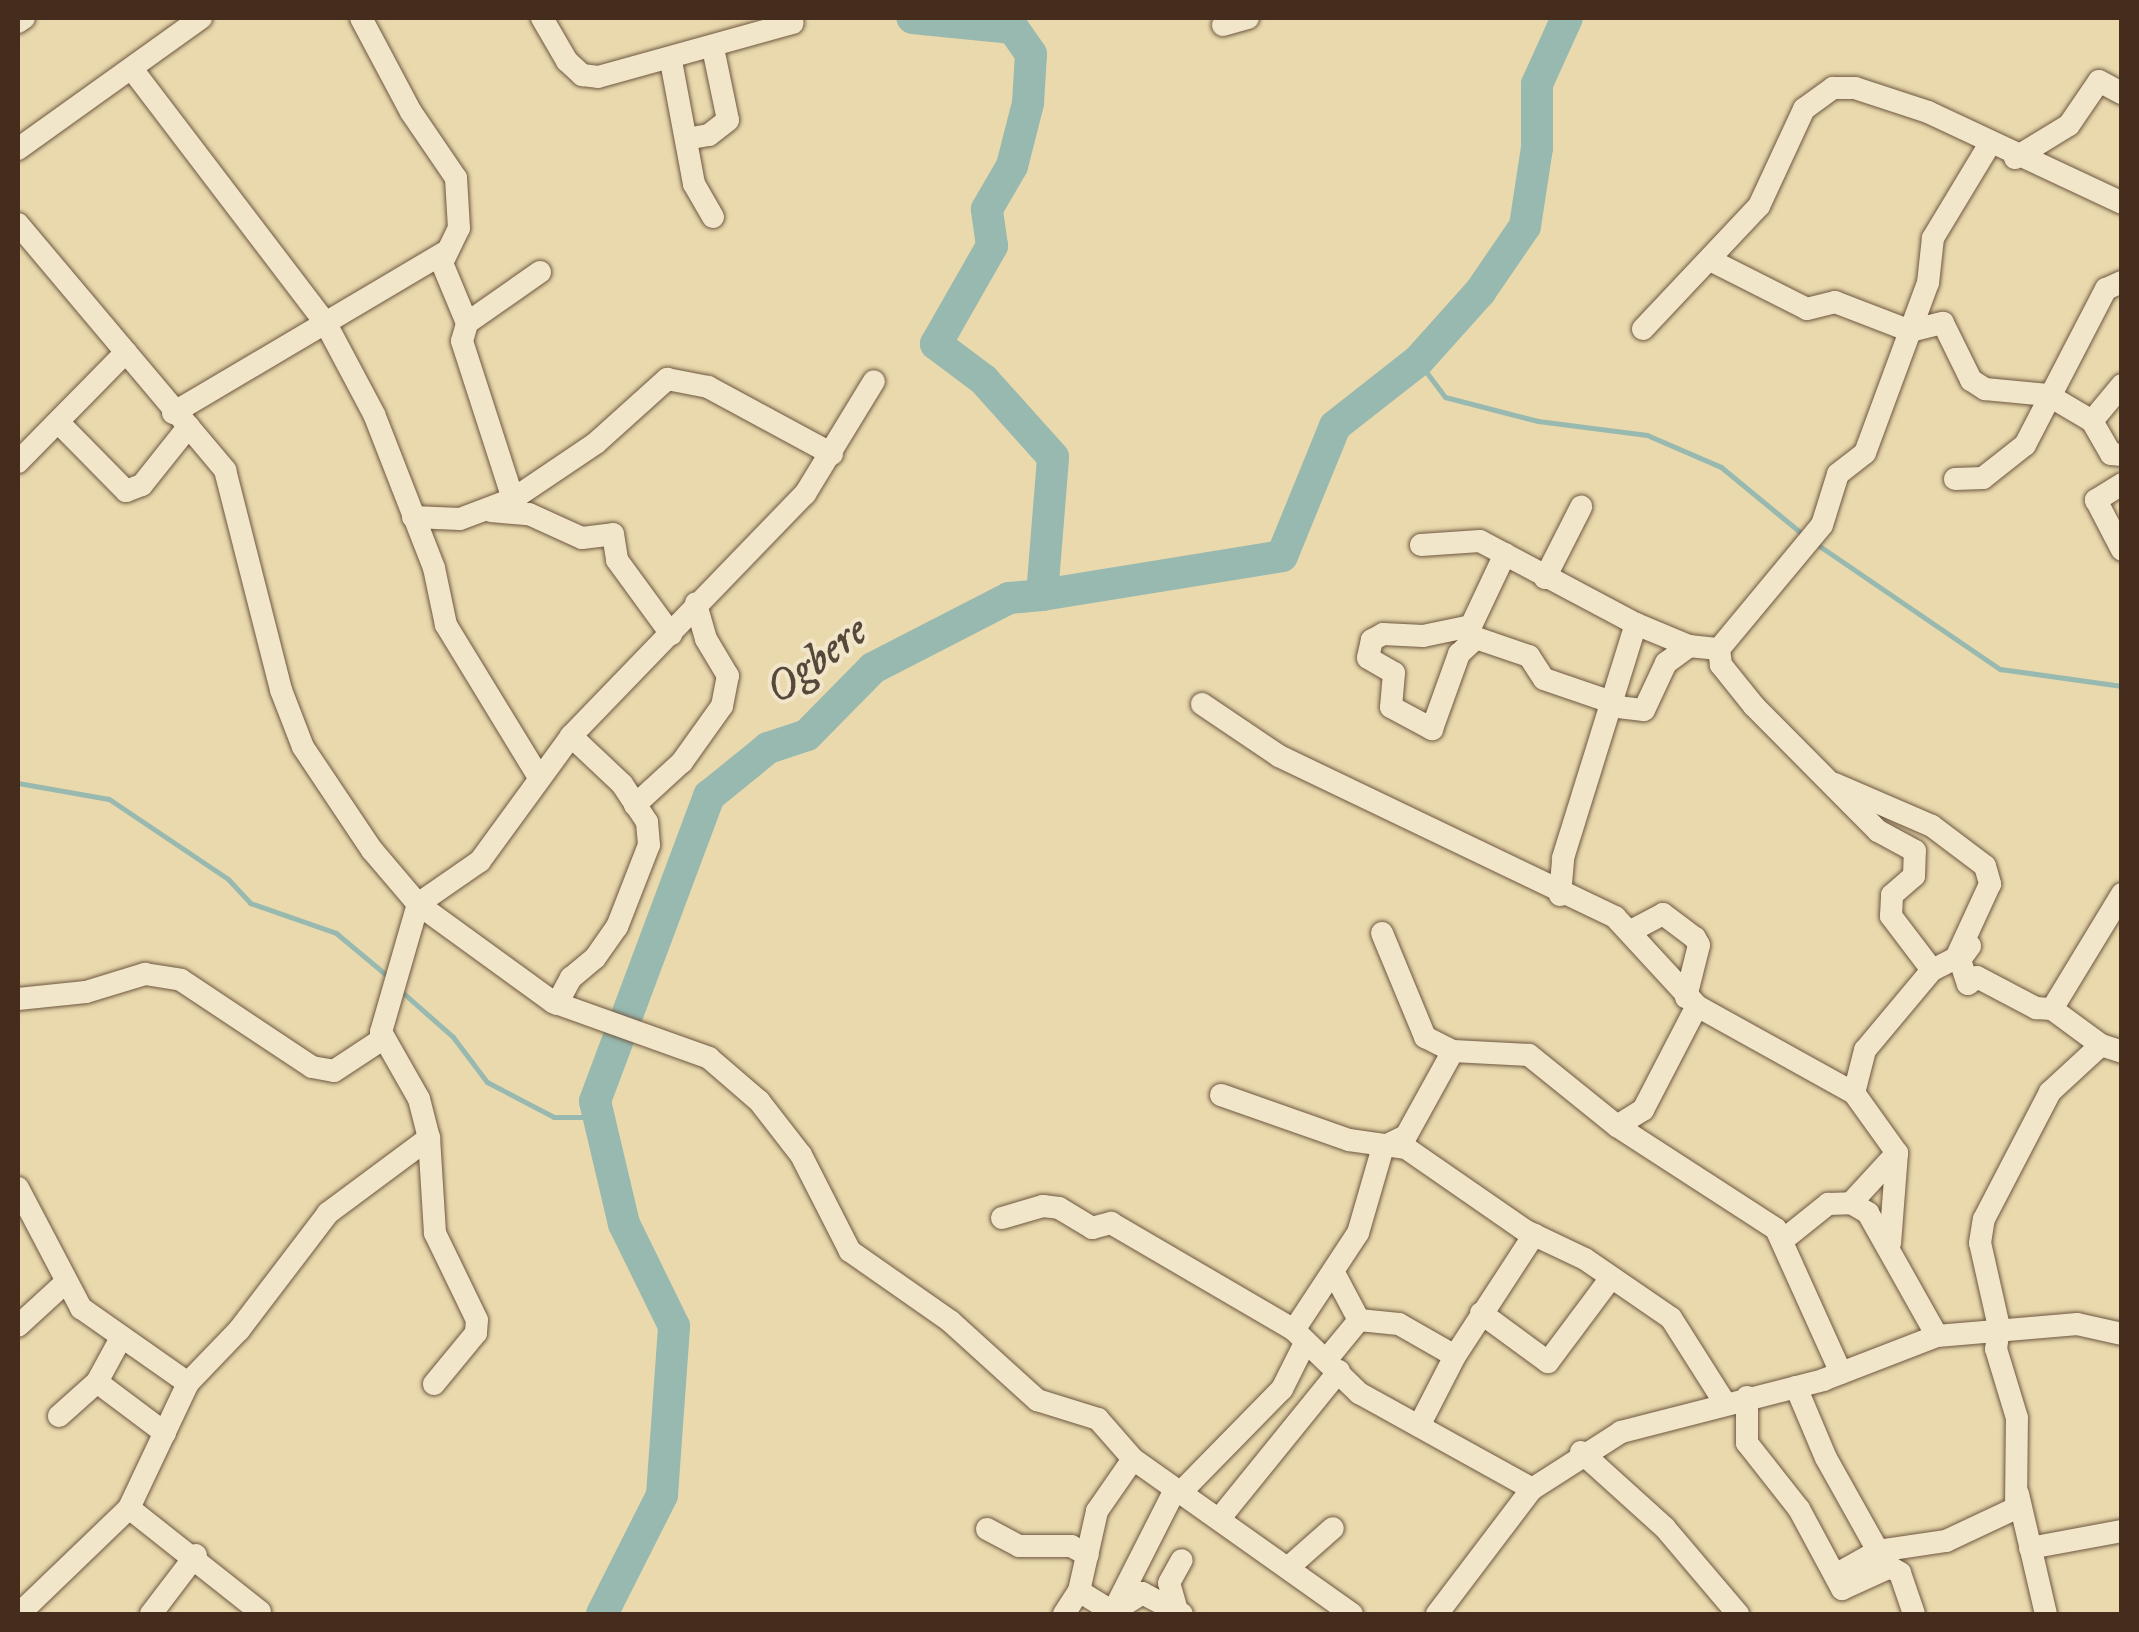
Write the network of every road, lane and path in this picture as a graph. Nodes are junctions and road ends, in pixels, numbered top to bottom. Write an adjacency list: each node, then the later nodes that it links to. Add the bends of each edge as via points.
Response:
1 (24, 18): 6 (street)
2 (202, 18): 11 (street)
3 (360, 18): 20 (street, via 456,178 459,228)
4 (542, 18): 10 (street, via 582,75 598,78)
5 (1248, 18): 8 (street)
6 (18, 22)
7 (793, 23): 9 (street)
8 (1223, 25)
9 (713, 48): 10 (street); 13 (street, via 728,120 708,135)
10 (671, 61): 13 (street)
11 (132, 69): 15 (street); 24 (street)
12 (2122, 93): 16 (street, via 2098,81 2069,125)
13 (686, 139): 18 (street, via 694,184)
14 (1989, 145): 16 (street); 21 (street, via 1928,112 1855,88 1833,88 1804,109 1759,206); 27 (street, via 1933,238 1928,283)
15 (18, 149)
16 (2015, 158): 17 (street)
17 (2122, 203)
18 (713, 217)
19 (19, 231): 28 (street)
20 (444, 253): 24 (street); 25 (street, via 446,278)
21 (1712, 261): 26 (street); 27 (street, via 1807,308 1835,302)
22 (540, 272): 25 (street)
23 (2122, 282): 31 (street, via 2106,289)
24 (325, 322): 32 (street); 43 (street, via 374,414)
25 (468, 323): 40 (street, via 464,352)
26 (1642, 329)
27 (1910, 331): 31 (street, via 1943,323 1958,364 1985,390); 52 (street, via 1875,432 1865,453 1838,474 1822,525)
28 (126, 352): 32 (street); 34 (street)
29 (874, 380): 35 (street)
30 (2122, 385): 33 (street)
31 (2048, 395): 33 (street); 38 (street, via 2039,424 2003,466 1983,478)
32 (181, 420): 34 (street, via 142,485 126,490); 61 (street, via 224,470 281,690 303,747 372,850)
33 (2092, 421): 36 (street, via 2112,454)
34 (60, 424): 37 (street)
35 (832, 454): 40 (street, via 708,387 667,379 596,443); 48 (street, via 781,522)
36 (2122, 455)
37 (18, 462)
38 (1955, 479)
39 (2122, 484): 45 (street, via 2096,500)
40 (513, 499): 42 (street)
41 (1581, 507): 47 (street)
42 (485, 510): 43 (street, via 460,519); 50 (street, via 529,514 582,538 614,534 617,560)
43 (413, 517): 56 (street, via 434,568 446,625)
44 (1421, 545): 46 (street, via 1463,539)
45 (2122, 550)
46 (1505, 554): 47 (street); 54 (street, via 1471,626 1372,640 1368,658 1394,673 1391,707 1432,729 1459,654 1476,638 1529,656 1544,679)
47 (1545, 578): 49 (street)
48 (696, 603): 50 (street); 58 (street, via 706,639 728,676 722,706 682,762)
49 (1636, 624): 51 (street); 54 (street)
50 (671, 634): 55 (street)
51 (1689, 646): 52 (street); 54 (street, via 1666,663 1644,710)
52 (1718, 648): 57 (street, via 1721,665 1754,706)
53 (1202, 704): 60 (street, via 1279,756 1430,824)
54 (1611, 704): 60 (street, via 1563,858)
55 (570, 736): 56 (street); 58 (street)
56 (537, 774): 61 (street, via 480,862)
57 (1832, 784): 62 (street, via 1932,826 1985,866 1990,884); 65 (street, via 1878,830 1915,850 1914,876 1892,895 1891,916)
58 (635, 805): 68 (street, via 647,822 647,856 628,886 616,927 570,978)
59 (2122, 894): 69 (street)
60 (1560, 895): 63 (street)
61 (418, 904): 68 (street); 70 (street)
62 (1975, 928): 65 (street, via 1956,958); 69 (street, via 1960,960 1968,984 1977,977 2036,1008)
63 (1631, 930): 67 (street); 67 (street, via 1662,914 1694,938 1699,945)
64 (1382, 933): 72 (street, via 1425,1037)
65 (1932, 970): 73 (street, via 1866,1050)
66 (18, 999): 70 (street, via 86,992 145,974 181,980 295,1057 334,1070)
67 (1692, 1001): 73 (street); 75 (street, via 1643,1110)
68 (557, 1004): 109 (street, via 710,1058 759,1101 801,1155 850,1250 950,1320 1038,1400 1098,1419)
69 (2052, 1009): 71 (street)
70 (384, 1038): 76 (street, via 419,1099)
71 (2111, 1049): 92 (street, via 2050,1092 1984,1219 1980,1243)
72 (1453, 1050): 75 (street, via 1529,1055); 77 (street)
73 (1854, 1093): 78 (street)
74 (1221, 1095): 77 (street)
75 (1617, 1126): 84 (street, via 1740,1200)
76 (429, 1138): 101 (street, via 328,1212 239,1330); 102 (street, via 436,1232 478,1320 476,1333)
77 (1398, 1144): 83 (street); 86 (street)
78 (1897, 1153): 80 (street); 85 (street)
79 (18, 1188): 81 (street)
80 (1851, 1202): 84 (street, via 1828,1204); 85 (street, via 1868,1212)
81 (24, 1218): 88 (street)
82 (1002, 1218): 95 (street, via 1043,1206 1060,1208 1092,1228 1112,1224)
83 (1534, 1235): 87 (street); 89 (street)
84 (1783, 1240): 99 (street)
85 (1890, 1243): 94 (street)
86 (1334, 1273): 90 (street); 95 (street)
87 (1610, 1279): 89 (street, via 1548,1362); 104 (street, via 1671,1318)
88 (65, 1283): 91 (street); 96 (street, via 81,1308)
89 (1481, 1313): 97 (street)
90 (1358, 1320): 97 (street, via 1398,1324); 98 (street)
91 (18, 1326)
92 (1999, 1327): 93 (street, via 2077,1324); 94 (street); 112 (street, via 1998,1363 2017,1418)
93 (2122, 1334)
94 (1937, 1336): 99 (street)
95 (1300, 1337): 98 (street); 111 (street, via 1282,1389)
96 (121, 1338): 100 (street); 101 (street)
97 (1455, 1356): 106 (street)
98 (1333, 1365): 106 (street, via 1359,1394); 114 (street)
99 (1841, 1373): 103 (street)
100 (97, 1382): 105 (street); 107 (street)
101 (188, 1383): 107 (street)
102 (434, 1384)
103 (1796, 1387): 104 (street); 119 (street, via 1826,1458)
104 (1736, 1400): 108 (street, via 1621,1432); 124 (street, via 1748,1444 1799,1509)
105 (59, 1416)
106 (1419, 1426): 110 (street)
107 (165, 1433): 113 (street)
108 (1581, 1452): 110 (street); 134 (street, via 1666,1528)
109 (1134, 1459): 111 (street); 121 (street, via 1108,1488)
110 (1532, 1489): 133 (street)
111 (1177, 1491): 114 (street); 127 (street)
112 (2018, 1494): 118 (street); 119 (street, via 2006,1518 1946,1540)
113 (130, 1508): 120 (street); 128 (street)
114 (1220, 1518): 123 (street)
115 (1333, 1528): 123 (street)
116 (986, 1529): 121 (street, via 1019,1546 1071,1546)
117 (2122, 1531): 118 (street)
118 (2030, 1548): 136 (street)
119 (1878, 1550): 124 (street)
120 (196, 1555): 126 (street); 129 (street)
121 (1088, 1555): 125 (street)
122 (1182, 1560): 131 (street, via 1169,1584)
123 (1290, 1566): 132 (street)
124 (1835, 1575): 135 (street, via 1842,1589 1890,1567 1900,1573)
125 (1079, 1591): 127 (street); 130 (street)
126 (260, 1612)
127 (1113, 1612): 131 (street, via 1142,1592)
128 (18, 1614)
129 (150, 1614)
130 (1064, 1614)
131 (1179, 1614)
132 (1352, 1614)
133 (1437, 1614)
134 (1738, 1614)
135 (1914, 1614)
136 (2046, 1614)

